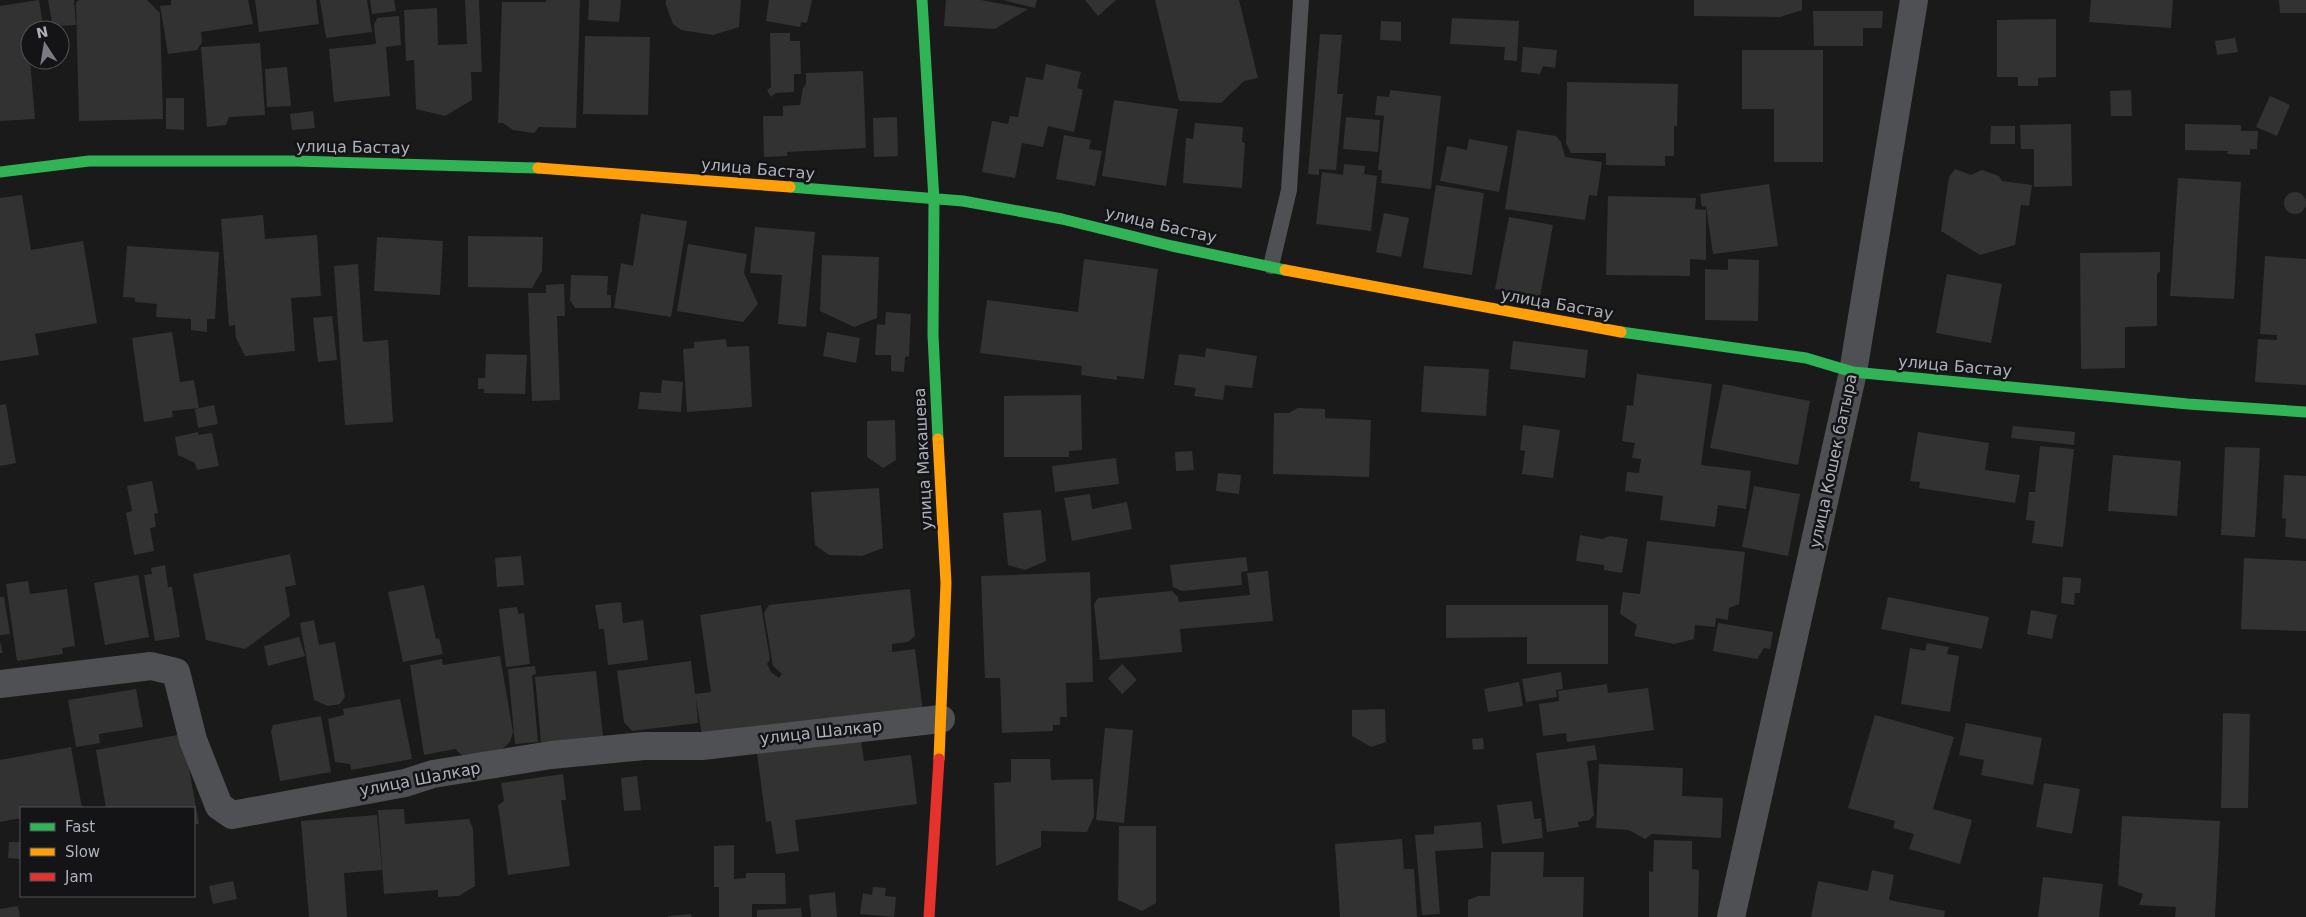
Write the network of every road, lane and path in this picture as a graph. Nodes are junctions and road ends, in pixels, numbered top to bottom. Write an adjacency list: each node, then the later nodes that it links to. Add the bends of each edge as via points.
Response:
1 (922, 0): 5 (street, улица Макашева)
2 (1301, 0): 6 (lane, via 1289,190)
3 (1914, 0): 7 (street, улица Кошек батыра)
4 (0, 172): 5 (street, улица Бастау, via 89,161 528,166)
5 (934, 200): 6 (street, улица Бастау, via 994,205 1062,218 1172,246); 10 (street, улица Макашева, via 933,335 946,583)
6 (1271, 266): 7 (street, улица Бастау, via 1602,329 1806,358)
7 (1853, 372): 8 (street, улица Бастау); 12 (street, улица Кошек батыра)
8 (2306, 412)
9 (0, 684): 10 (street, улица Шалкар, via 151,666 176,672 196,749 219,806 232,815 405,783 433,774 551,755 644,746 702,746)
10 (941, 719): 11 (street, улица Макашева)
11 (928, 917)
12 (1731, 917)

